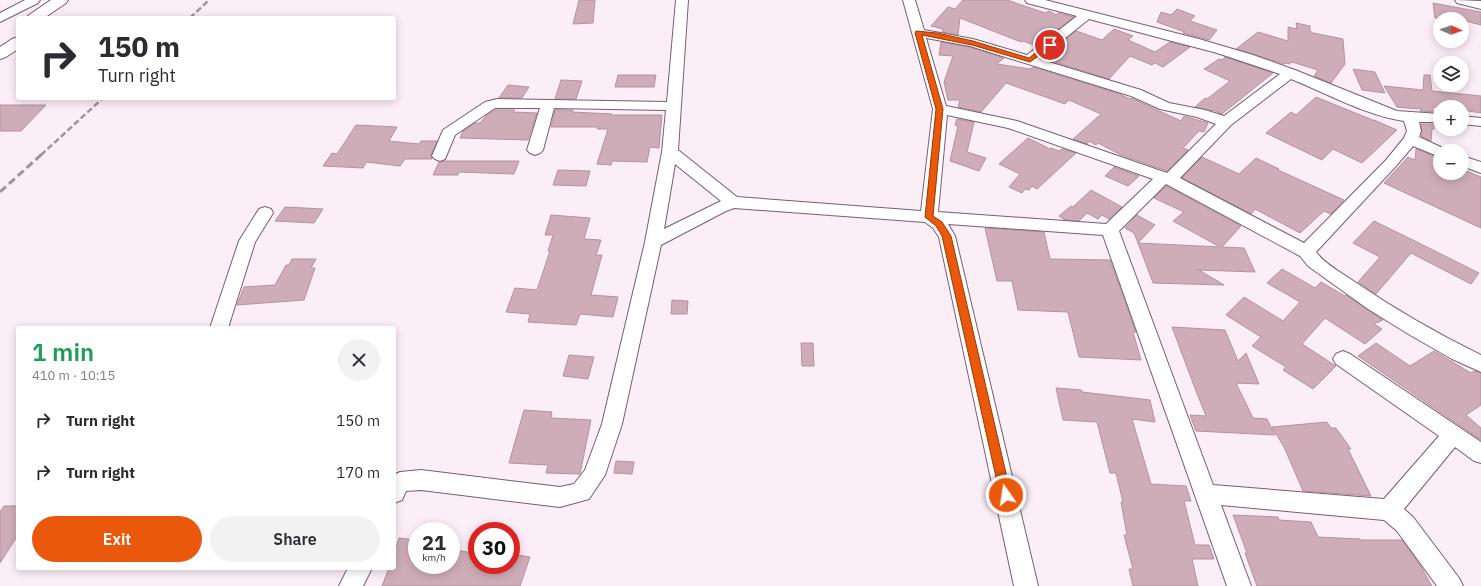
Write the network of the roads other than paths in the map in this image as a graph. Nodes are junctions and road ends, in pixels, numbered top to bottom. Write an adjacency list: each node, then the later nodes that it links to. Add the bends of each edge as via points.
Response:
1 (5, 0): 9 (street)
2 (34, 0): 9 (street)
3 (682, 0): 22 (street)
4 (909, 0): 15 (street)
5 (1031, 0): 12 (street)
6 (1461, 0): 8 (street)
7 (67, 2): 10 (highway); 11 (highway)
8 (1481, 5)
9 (14, 11): 13 (street)
10 (38, 16)
11 (55, 16)
12 (1085, 16): 19 (street); 20 (street, via 1249,58)
13 (0, 18)
14 (16, 30): 16 (highway)
15 (918, 33): 19 (street, via 973,43); 23 (street)
16 (0, 40)
17 (16, 43): 18 (highway)
18 (0, 54)
19 (1030, 60): 27 (street, via 1136,93 1166,106 1200,112)
20 (1290, 74): 24 (street, via 1380,110); 27 (street)
21 (548, 104): 22 (street); 31 (street); 33 (street, via 490,105 448,133)
22 (673, 106): 32 (street)
23 (940, 109): 36 (street, via 1012,124); 39 (street)
24 (1410, 117): 25 (street); 29 (street, via 1414,131)
25 (1433, 118)
26 (1469, 121): 28 (street)
27 (1226, 122): 36 (street)
28 (1481, 122)
29 (1411, 139): 30 (street); 42 (street, via 1392,163)
30 (1433, 149)
31 (535, 150)
32 (670, 152): 37 (street); 41 (street)
33 (440, 156)
34 (1469, 164): 35 (street)
35 (1481, 168)
36 (1167, 178): 40 (street); 42 (street)
37 (733, 202): 39 (street); 41 (street)
38 (265, 213): 43 (street, via 246,241)
39 (929, 217): 40 (street); 53 (street, via 939,224 946,236)
40 (1110, 230): 49 (street)
41 (653, 242): 48 (street, via 612,424 594,475 581,492 560,497 421,480)
42 (1306, 252): 45 (street, via 1314,262 1397,319)
43 (220, 326)
44 (1343, 359): 46 (street)
45 (1481, 364)
46 (1453, 434): 47 (street); 50 (street)
47 (1481, 454)
48 (396, 485)
49 (1206, 494): 50 (street); 54 (street)
50 (1389, 510): 55 (street, via 1405,524)
51 (359, 570): 52 (street)
52 (351, 586)
53 (1026, 586)
54 (1239, 586)
55 (1451, 586)

